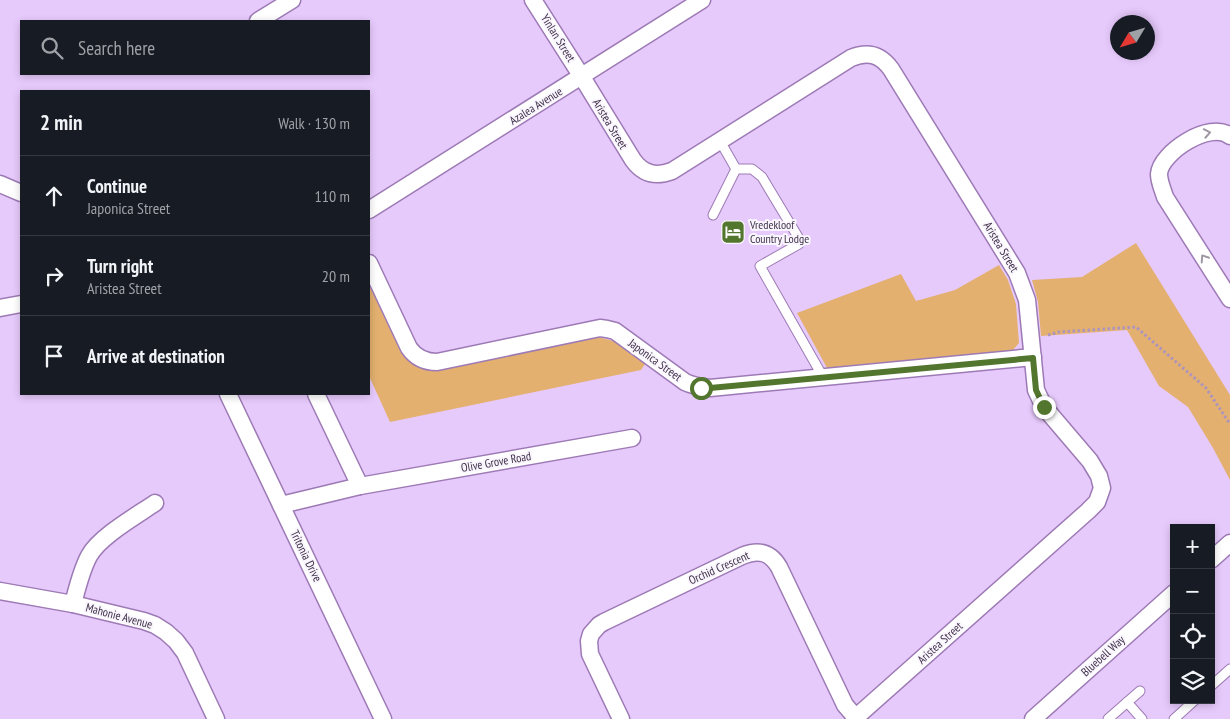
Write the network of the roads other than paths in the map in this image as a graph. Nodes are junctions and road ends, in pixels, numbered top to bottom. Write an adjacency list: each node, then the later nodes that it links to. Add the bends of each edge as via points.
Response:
1 (292, 0): 4 (street)
2 (533, 0): 5 (street, Yinlan Street)
3 (702, 0): 5 (street, Azalea Avenue)
4 (260, 20)
5 (582, 77): 7 (street, Aristea Street, via 643,171 665,174); 11 (street, Azalea Avenue)
6 (1230, 136): 14 (street, one-way to 6, via 1166,197 1159,174 1169,156 1199,134 1214,131)
7 (720, 141): 8 (lane); 17 (street, Aristea Street, via 851,58 865,54 886,62 1017,273 1027,300)
8 (736, 169): 12 (lane); 18 (lane, via 752,169 762,177 798,236 799,244 760,266)
9 (0, 184): 10 (street)
10 (20, 194)
11 (370, 209)
12 (713, 215)
13 (370, 266): 18 (street, Japonica Street, via 409,348 430,362 600,328 622,335 679,378 701,388)
14 (1230, 299)
15 (20, 304): 16 (street)
16 (0, 308)
17 (1033, 358): 18 (street, Japonica Street); 38 (street, Aristea Street, via 1036,390 1044,407 1099,476 1102,488 1097,502)
18 (823, 377)
19 (228, 395): 24 (street, Tritonia Drive)
20 (316, 395): 22 (street)
21 (632, 438): 22 (street, Olive Grove Road)
22 (360, 486): 24 (street, Olive Grove Road)
23 (155, 503): 29 (street, via 93,549 84,566)
24 (281, 505): 36 (street, Tritonia Drive)
25 (1230, 543): 26 (street)
26 (1215, 556)
27 (0, 591): 29 (street, Mahonie Avenue)
28 (1170, 597): 39 (street, Bluebell Way)
29 (73, 604): 35 (street, Mahonie Avenue, via 144,621 166,632 185,653)
30 (1229, 673): 31 (lane)
31 (1215, 683)
32 (1140, 691): 33 (lane)
33 (1127, 702): 40 (lane); 41 (lane)
34 (1191, 704): 42 (lane)
35 (216, 719)
36 (383, 719)
37 (621, 719): 38 (street, Orchid Crescent, via 590,654 589,641 594,629 756,552 770,557 779,567 845,705)
38 (856, 719)
39 (1033, 719)
40 (1108, 719)
41 (1142, 719)
42 (1174, 719)

